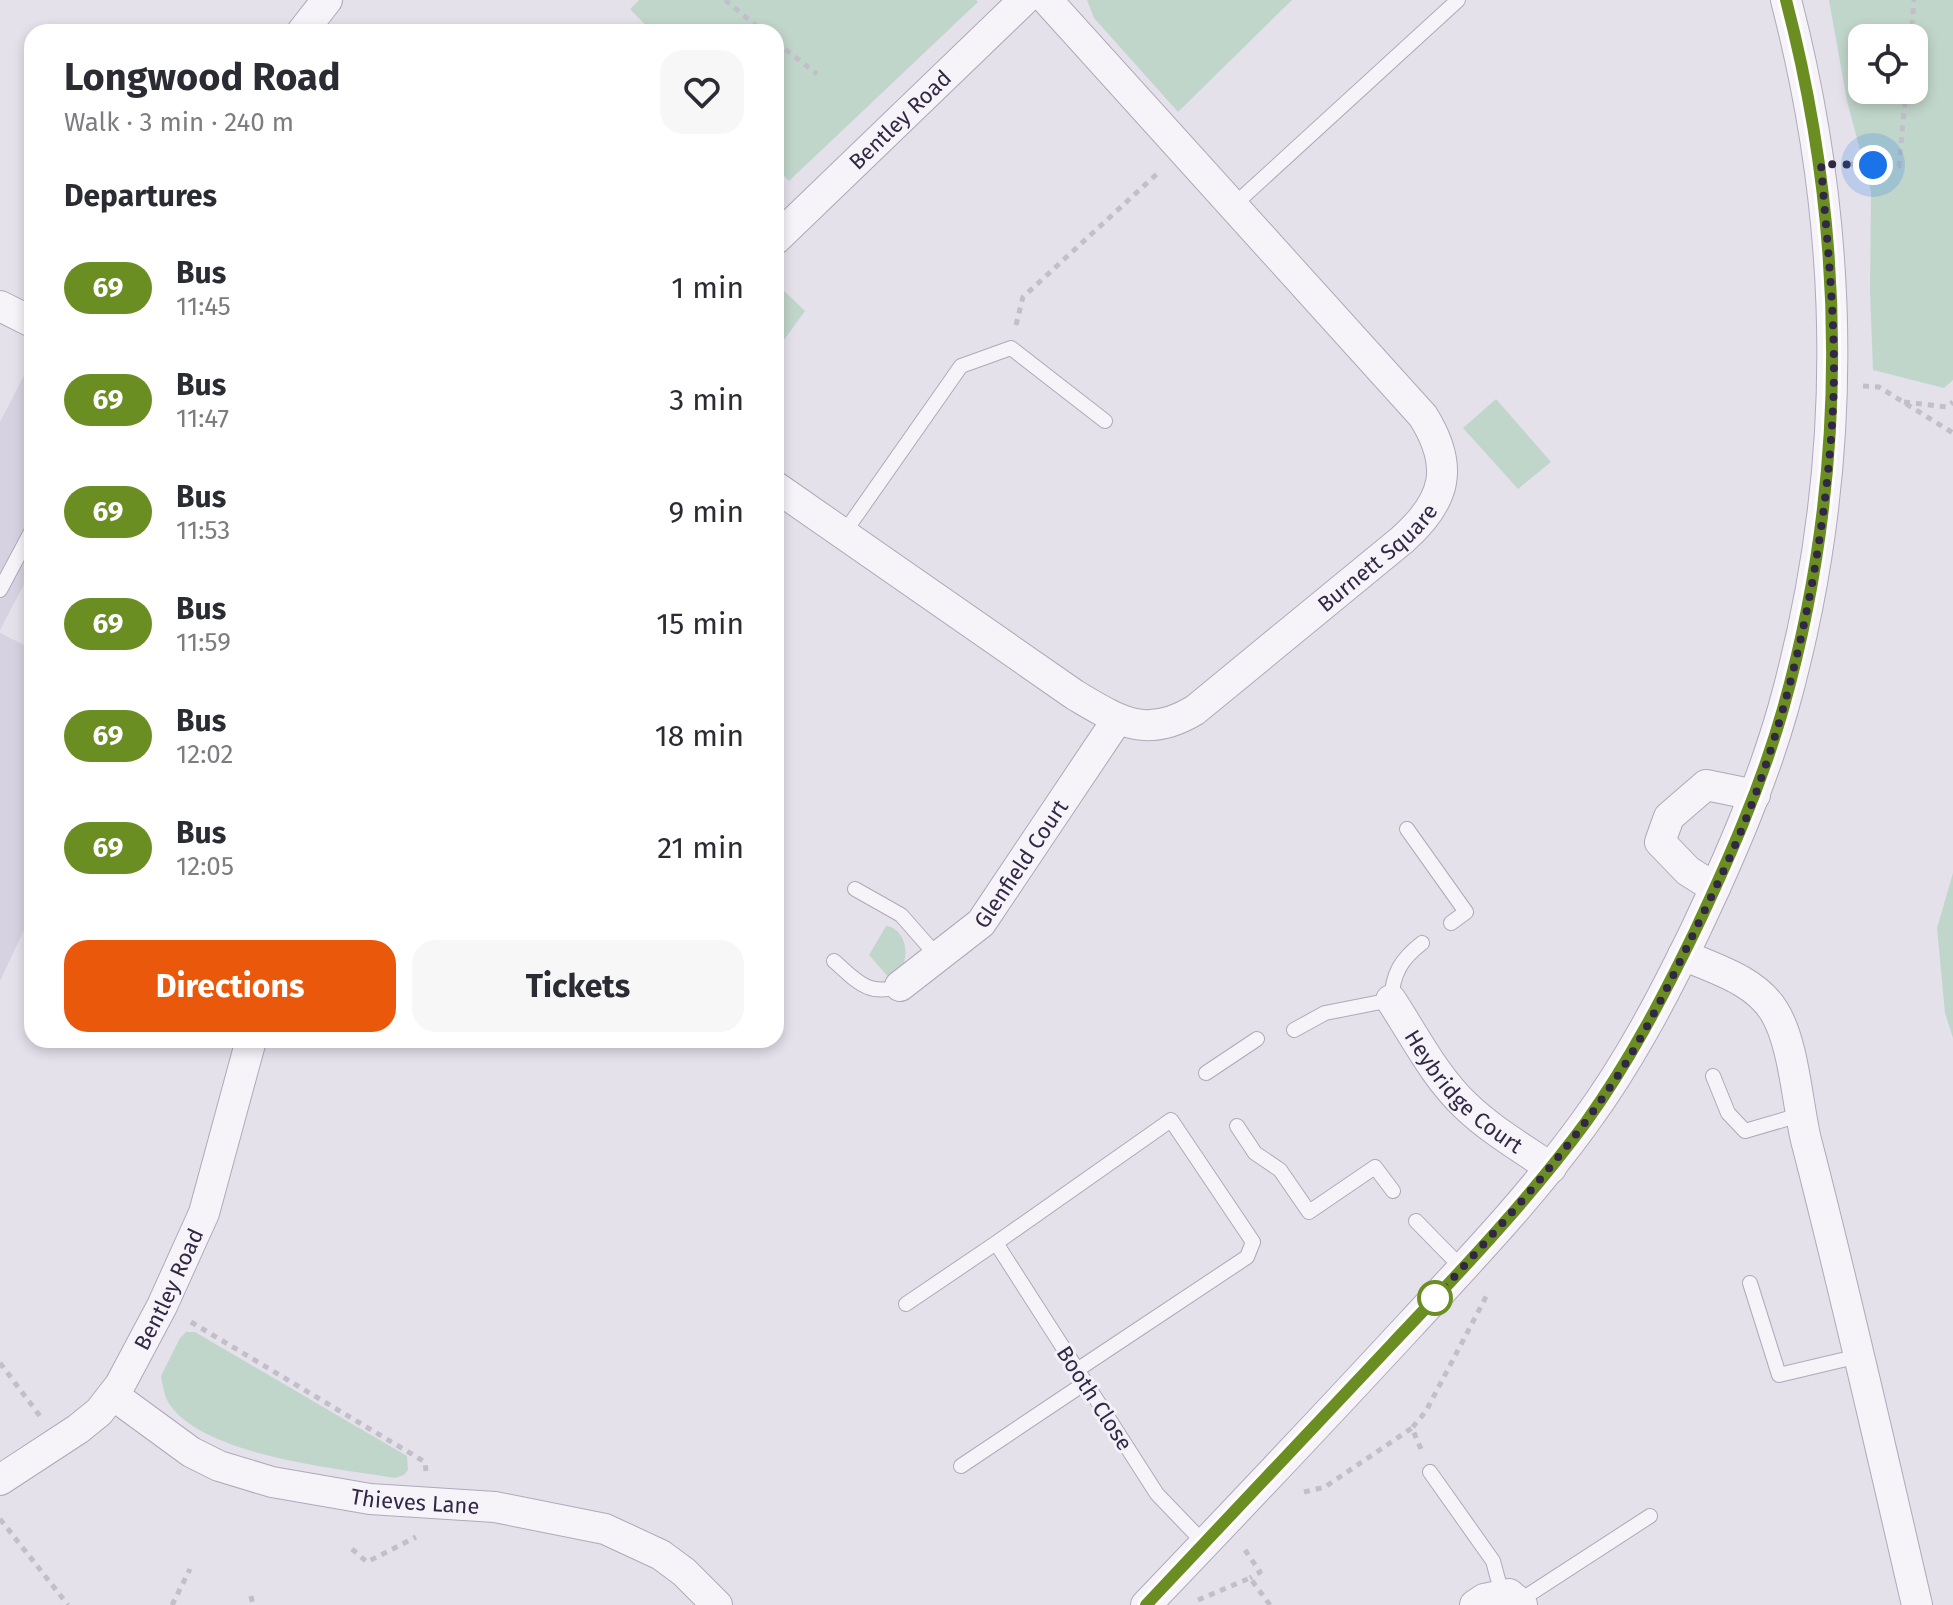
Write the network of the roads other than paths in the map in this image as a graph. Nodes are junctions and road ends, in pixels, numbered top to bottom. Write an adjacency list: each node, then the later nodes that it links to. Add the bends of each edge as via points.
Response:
1 (327, 0): 6 (street)
2 (1024, 0): 8 (street, Bentley Road)
3 (1047, 0): 7 (street, Burnett Square)
4 (1458, 0): 7 (lane)
5 (1786, 0): 17 (street, via 1821,164 1833,382 1827,472 1806,610 1783,711)
6 (308, 24)
7 (1234, 205): 16 (street, Burnett Square, via 1423,416 1442,453 1442,478 1435,503 1421,523 1195,710 1160,726)
8 (784, 231)
9 (0, 306): 10 (street)
10 (24, 318)
11 (1105, 421): 13 (lane, via 1011,348 961,366)
12 (784, 492): 13 (street, Burnett Square)
13 (844, 533): 16 (street, Burnett Square)
14 (24, 545): 15 (lane)
15 (0, 590)
16 (1117, 720): 24 (street, Glenfield Court, via 981,923)
17 (1755, 795): 19 (street); 19 (street, via 1706,785 1669,817 1660,842 1688,871)
18 (1407, 829): 21 (lane, via 1466,912)
19 (1715, 888): 23 (street)
20 (855, 889): 24 (lane, via 901,915)
21 (1451, 923)
22 (1422, 943): 27 (lane, via 1398,967)
23 (1683, 955): 33 (street, via 1740,980 1773,1009 1784,1029); 35 (street, via 1624,1066)
24 (938, 957): 26 (street, Glenfield Court)
25 (834, 961): 26 (lane, via 872,990)
26 (900, 986)
27 (1391, 1000): 28 (lane, via 1325,1013); 35 (street, Heybridge Court, via 1464,1105)
28 (1294, 1030)
29 (1257, 1039): 31 (lane)
30 (249, 1048): 44 (street, Bentley Road, via 204,1213 162,1306)
31 (1206, 1073)
32 (1713, 1076): 33 (lane, via 1728,1113 1745,1131)
33 (1800, 1115): 42 (street)
34 (1237, 1126): 36 (lane, via 1255,1153 1280,1170 1309,1212 1375,1167)
35 (1551, 1168): 39 (street)
36 (1393, 1191)
37 (1416, 1221): 39 (lane)
38 (996, 1243): 41 (lane); 43 (lane, Booth Close); 43 (lane, via 1171,1120 1253,1242 1247,1257)
39 (1465, 1266): 49 (street)
40 (1750, 1283): 42 (lane, via 1779,1375)
41 (906, 1304)
42 (1859, 1356): 53 (street)
43 (1081, 1376): 45 (lane); 49 (lane, Booth Close, via 1157,1494)
44 (113, 1395): 47 (street, Bentley Road, via 61,1442); 51 (street, Thieves Lane, via 191,1452 272,1482 324,1493 495,1507 605,1529 661,1555)
45 (961, 1466)
46 (1430, 1472): 50 (lane, via 1493,1561)
47 (0, 1480)
48 (1650, 1516): 50 (lane)
49 (1205, 1544): 52 (street)
50 (1505, 1601)
51 (717, 1605)
52 (1146, 1605)
53 (1917, 1605)

